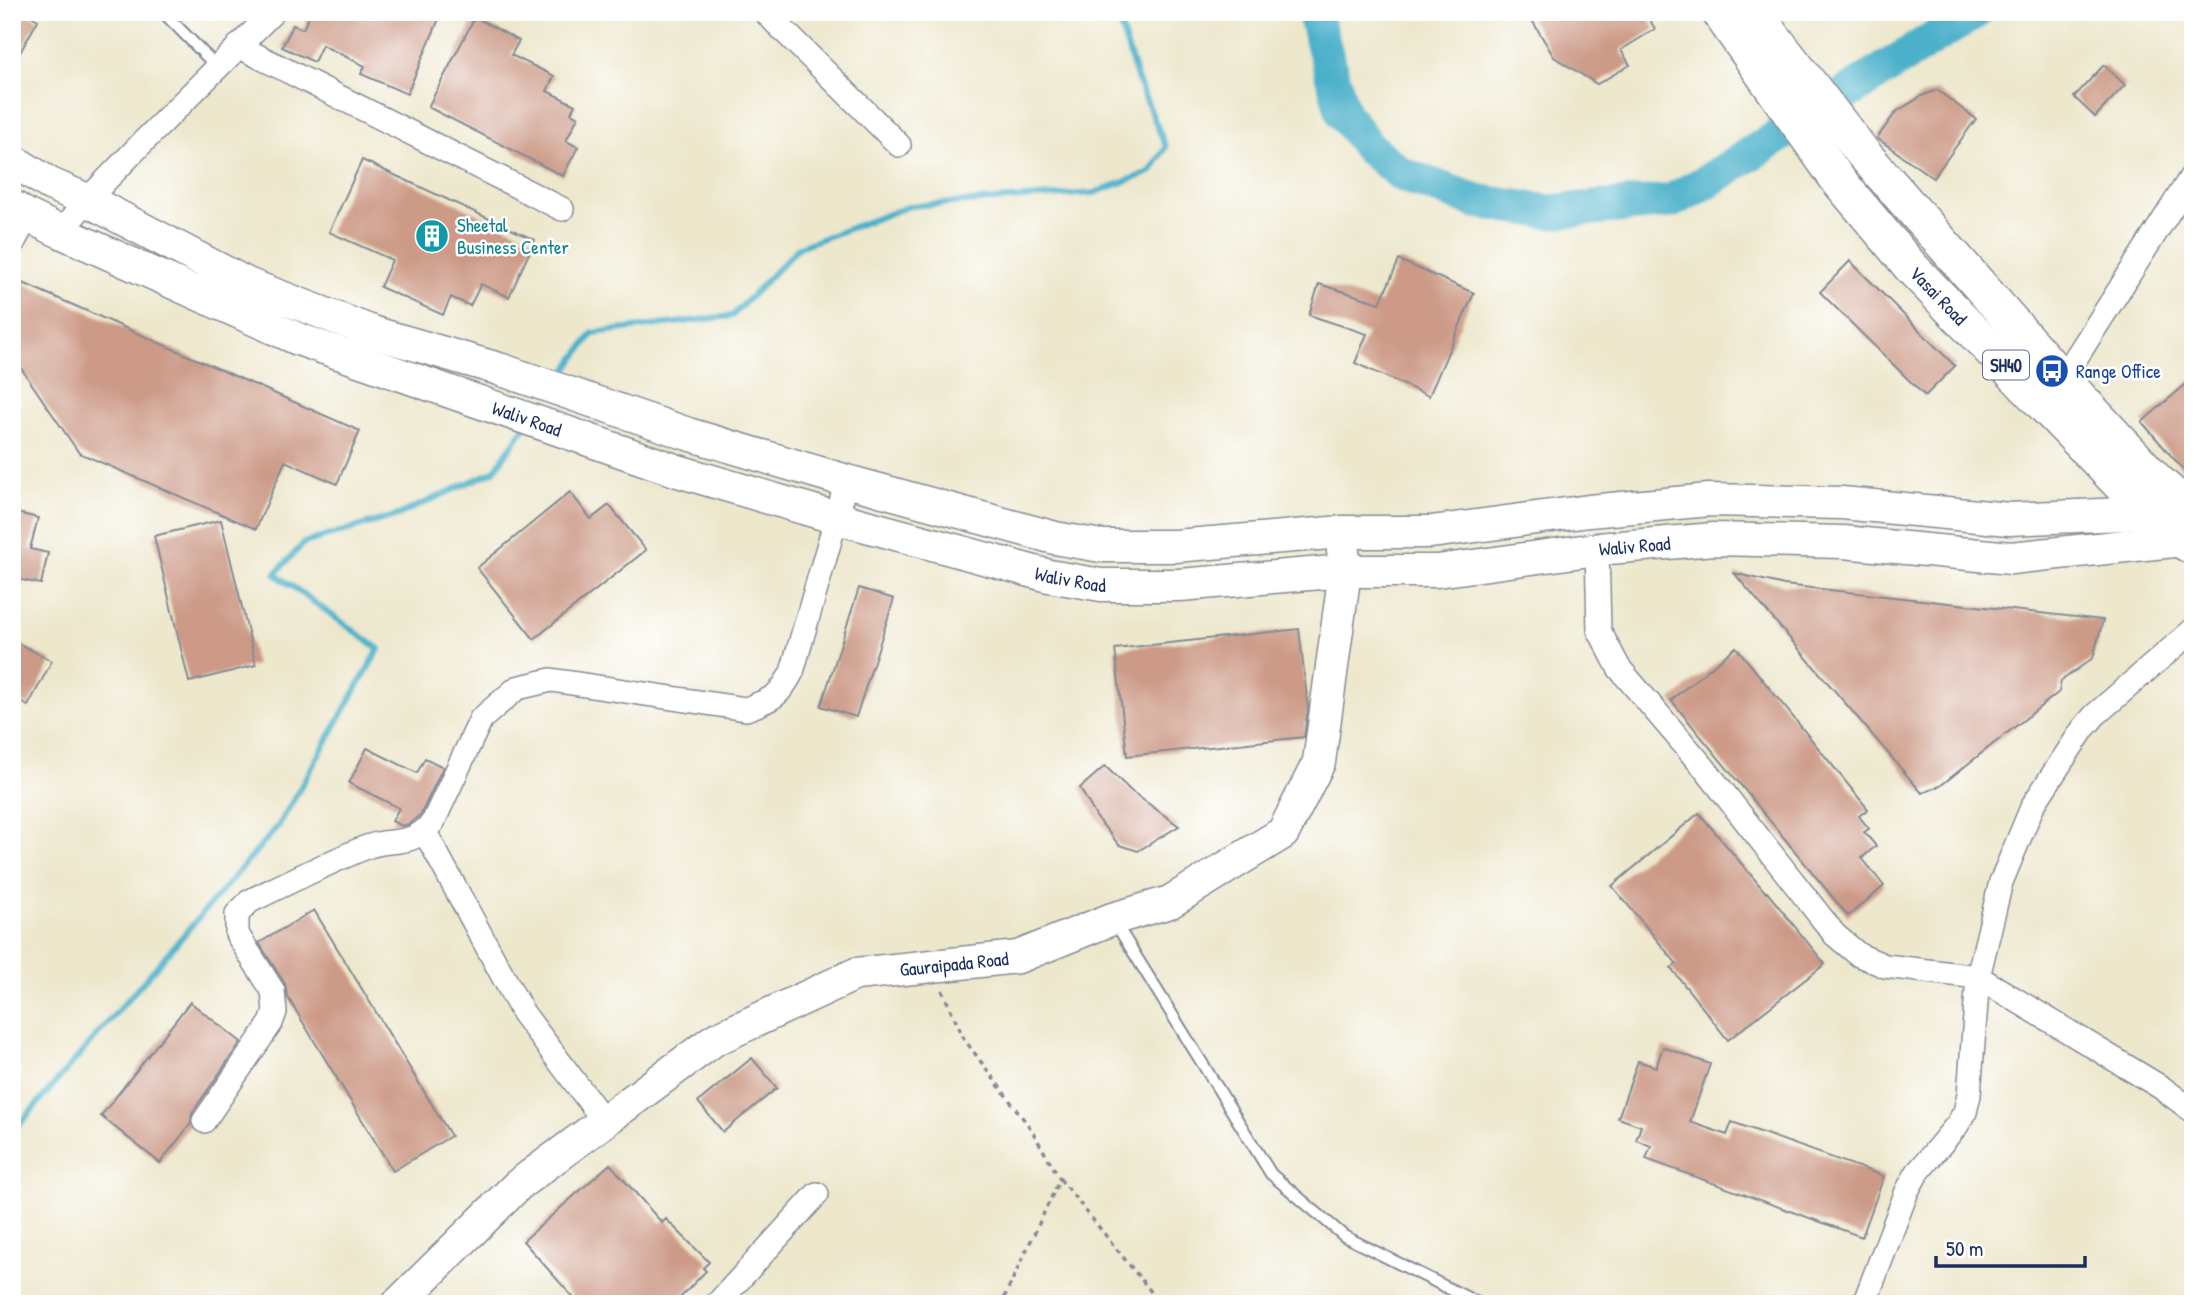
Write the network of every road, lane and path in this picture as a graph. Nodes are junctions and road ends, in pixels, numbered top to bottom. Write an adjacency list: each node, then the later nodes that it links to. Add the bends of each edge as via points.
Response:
1 (163, 12): 6 (lane)
2 (273, 12): 5 (street)
3 (765, 12): 7 (street)
4 (1738, 19): 15 (main road, Vasai Road / SH40, via 1862,152); 15 (main road, Vasai Road / SH40, via 1838,180 1912,267)
5 (239, 46): 6 (street); 11 (street)
6 (218, 68): 10 (street)
7 (899, 145)
8 (12, 160): 10 (main road, Waliv Road)
9 (2193, 174): 15 (street)
10 (87, 200): 13 (street); 16 (main road, Waliv Road, via 247,284 375,333)
11 (562, 209)
12 (20, 211): 13 (main road, Waliv Road); 14 (street)
13 (61, 232): 18 (main road, Waliv Road, via 298,339 678,471)
14 (12, 245)
15 (2054, 393): 17 (main road, Vasai Road / SH40); 19 (main road, Vasai Road / SH40, via 2156,480)
16 (847, 481): 18 (street); 20 (main road, Waliv Road, via 1055,538 1101,546 1175,546)
17 (2148, 513): 19 (main road, Vasai Road / SH40); 20 (main road, Waliv Road, via 2009,519 1842,503 1709,500 1431,532)
18 (837, 517): 22 (main road, Waliv Road, via 1049,576 1101,585 1180,585); 24 (street, via 792,672 781,692 746,709 551,680 517,688 481,719)
19 (2189, 529): 21 (main road, Waliv Road, via 2011,558 1843,542 1714,539)
20 (1342, 532): 22 (main road, Gauraipada Road)
21 (1597, 549): 22 (main road, Waliv Road, via 1437,571); 27 (street, via 1599,630 1619,668 1835,935 1858,955 1885,966)
22 (1345, 571): 25 (main road, Gauraipada Road, via 1319,762 1283,834 1170,902)
23 (2193, 630): 27 (street, via 2083,729 2033,805 2001,882)
24 (425, 832): 29 (street, via 412,840 367,846 250,901 237,914 237,934 272,991 275,1012); 30 (street, via 523,1013)
25 (1112, 919): 26 (main road, Gauraipada Road, via 1018,957); 37 (lane, via 1271,1174 1344,1236)
26 (932, 966): 30 (main road, Gauraipada Road, via 856,974 714,1040); 31 (path, via 964,1039 1031,1129)
27 (1978, 977): 28 (street); 38 (street, via 1965,1112 1917,1173)
28 (2193, 1111)
29 (204, 1121)
30 (604, 1121): 33 (main road, Gauraipada Road, via 518,1185)
31 (1060, 1179): 35 (path); 36 (path)
32 (817, 1194): 34 (street)
33 (398, 1304)
34 (718, 1304)
35 (1001, 1304)
36 (1161, 1304)
37 (1480, 1304)
38 (1864, 1304)

